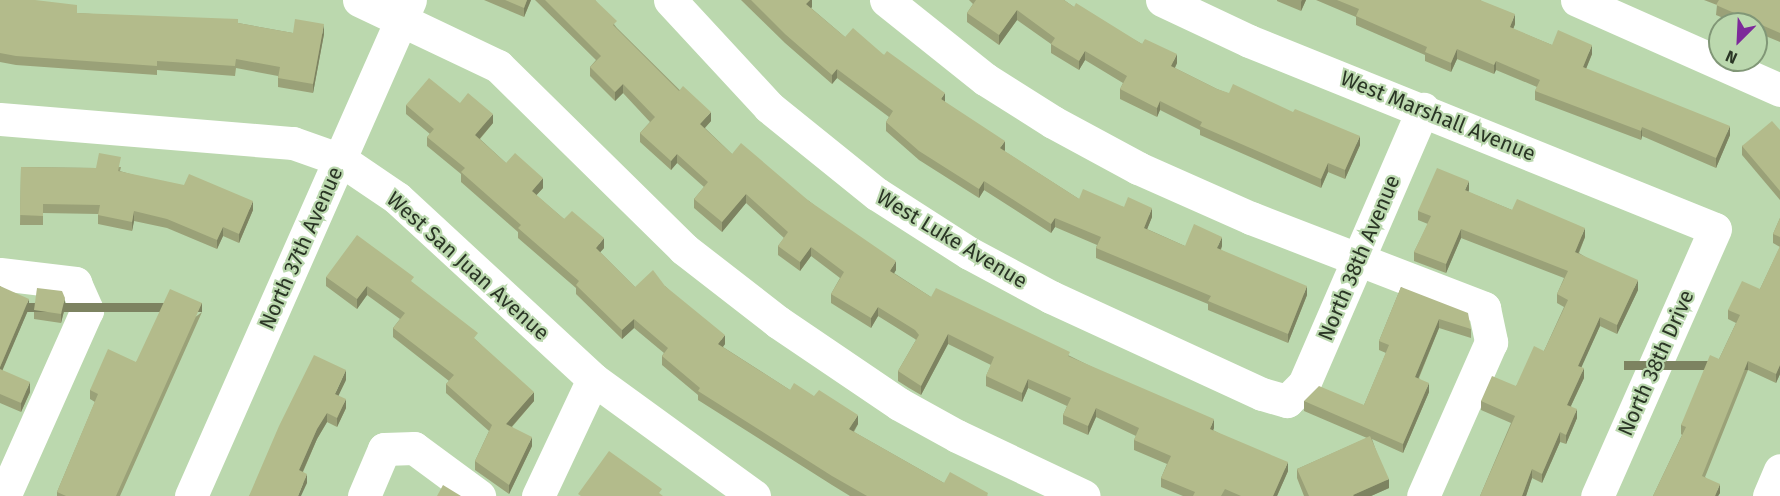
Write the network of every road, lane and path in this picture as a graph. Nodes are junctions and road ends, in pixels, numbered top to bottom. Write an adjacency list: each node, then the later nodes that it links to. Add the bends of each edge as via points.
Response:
1 (359, 0): 6 (street)
2 (670, 0): 15 (street, West Luke Avenue, via 769,108 876,194 969,253 1051,297 1262,394)
3 (886, 0): 12 (street, via 985,78 1053,122 1158,177)
4 (1162, 0): 8 (street, West Marshall Avenue, via 1249,41)
5 (1577, 0): 7 (street)
6 (406, 10): 10 (street, North 37th Avenue); 23 (street, via 498,66 684,249 778,322 899,404)
7 (1780, 90)
8 (1423, 109): 11 (street, West Marshall Avenue); 12 (street, North 38th Avenue)
9 (0, 120): 10 (street, West San Juan Avenue, via 239,136 293,143)
10 (341, 160): 14 (street, West San Juan Avenue, via 397,198); 18 (street, North 37th Avenue)
11 (1715, 229): 25 (street, North 38th Drive)
12 (1358, 259): 15 (street, North 38th Avenue, via 1304,384); 24 (street, via 1484,308 1491,342)
13 (0, 274): 17 (street, via 75,284 87,310)
14 (593, 380): 21 (street); 22 (street, West San Juan Avenue)
15 (1287, 401)
16 (1780, 470): 26 (street)
17 (4, 496)
18 (190, 496)
19 (364, 496): 20 (street, via 384,449 414,448)
20 (479, 496)
21 (537, 496)
22 (754, 496)
23 (1084, 496)
24 (1423, 496)
25 (1597, 496)
26 (1769, 496)

